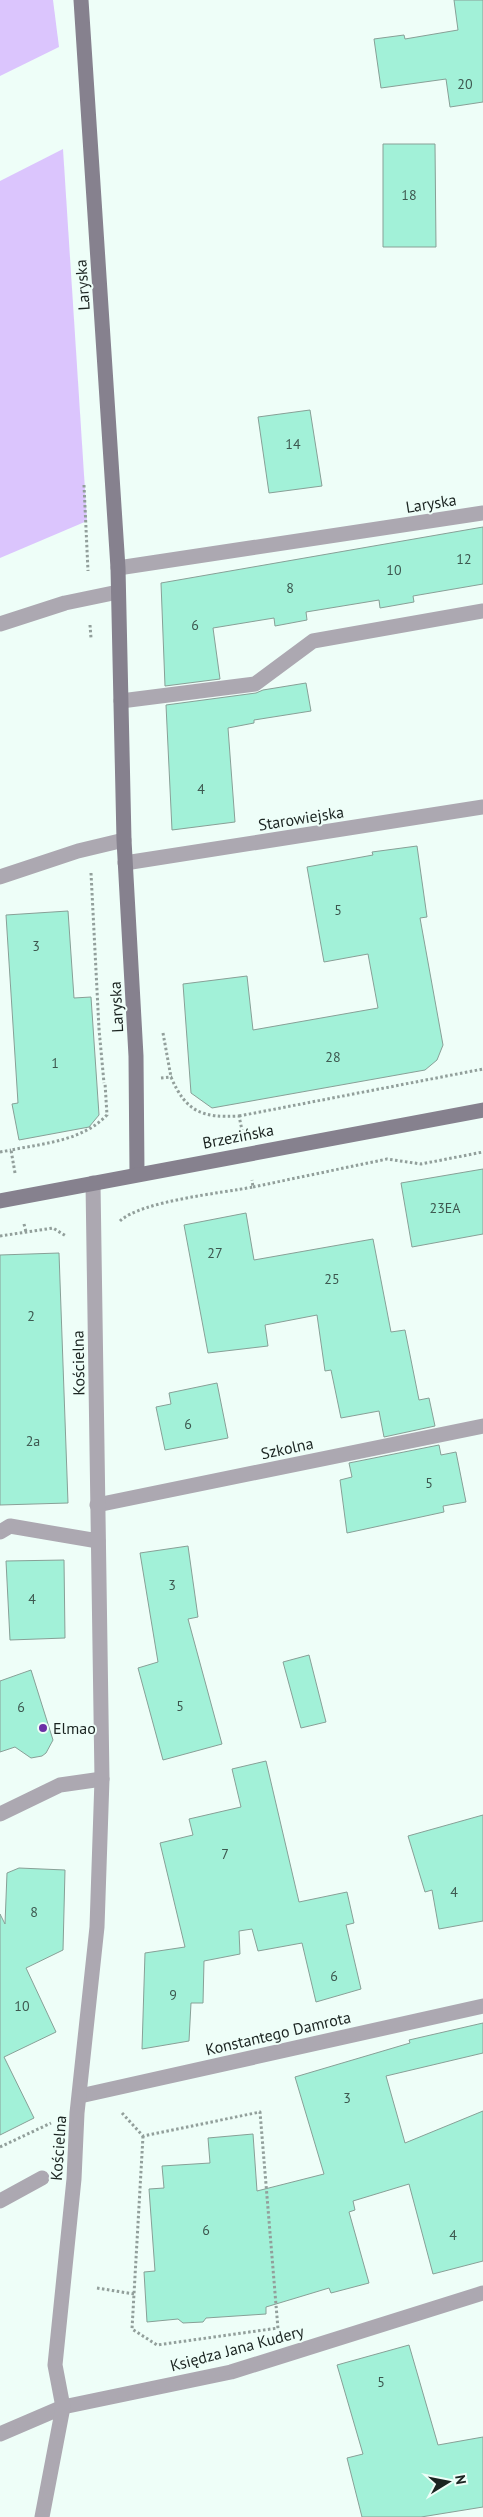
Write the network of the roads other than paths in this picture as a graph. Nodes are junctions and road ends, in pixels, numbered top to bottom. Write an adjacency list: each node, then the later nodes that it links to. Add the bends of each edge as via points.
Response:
1 (81, 0): 3 (street, Laryska)
2 (483, 513): 3 (street, Laryska)
3 (118, 568): 4 (street, Laryska)
4 (118, 592): 6 (street, via 65,603); 7 (street, Laryska)
5 (483, 611): 7 (street, via 313,641 255,684)
6 (0, 624)
7 (121, 701): 9 (street, Laryska)
8 (483, 806): 10 (street, Starowiejska)
9 (124, 840): 10 (street, Laryska); 11 (street)
10 (125, 863): 13 (street, Laryska, via 136,1056)
11 (0, 877)
12 (483, 1110): 13 (street, Brzezińska)
13 (137, 1173): 14 (street, Brzezińska)
14 (92, 1183): 15 (street, Brzezińska); 17 (street, Kościelna)
15 (0, 1201)
16 (483, 1426): 17 (street, Szkolna)
17 (97, 1505): 19 (street, Kościelna)
18 (0, 1532): 19 (street, via 10,1526)
19 (98, 1541): 20 (street, Kościelna)
20 (102, 1780): 21 (street, via 60,1785); 23 (street, Kościelna, via 97,1927)
21 (0, 1814)
22 (483, 2006): 23 (street, Konstantego Damrota)
23 (80, 2096): 27 (street, Kościelna, via 55,2365)
24 (42, 2178): 25 (street)
25 (0, 2201)
26 (483, 2293): 27 (street, Księdza Jana Kudery, via 231,2372)
27 (63, 2408): 28 (street, Księdza Jana Kudery); 29 (street, Kościelna)
28 (0, 2434)
29 (42, 2517)

